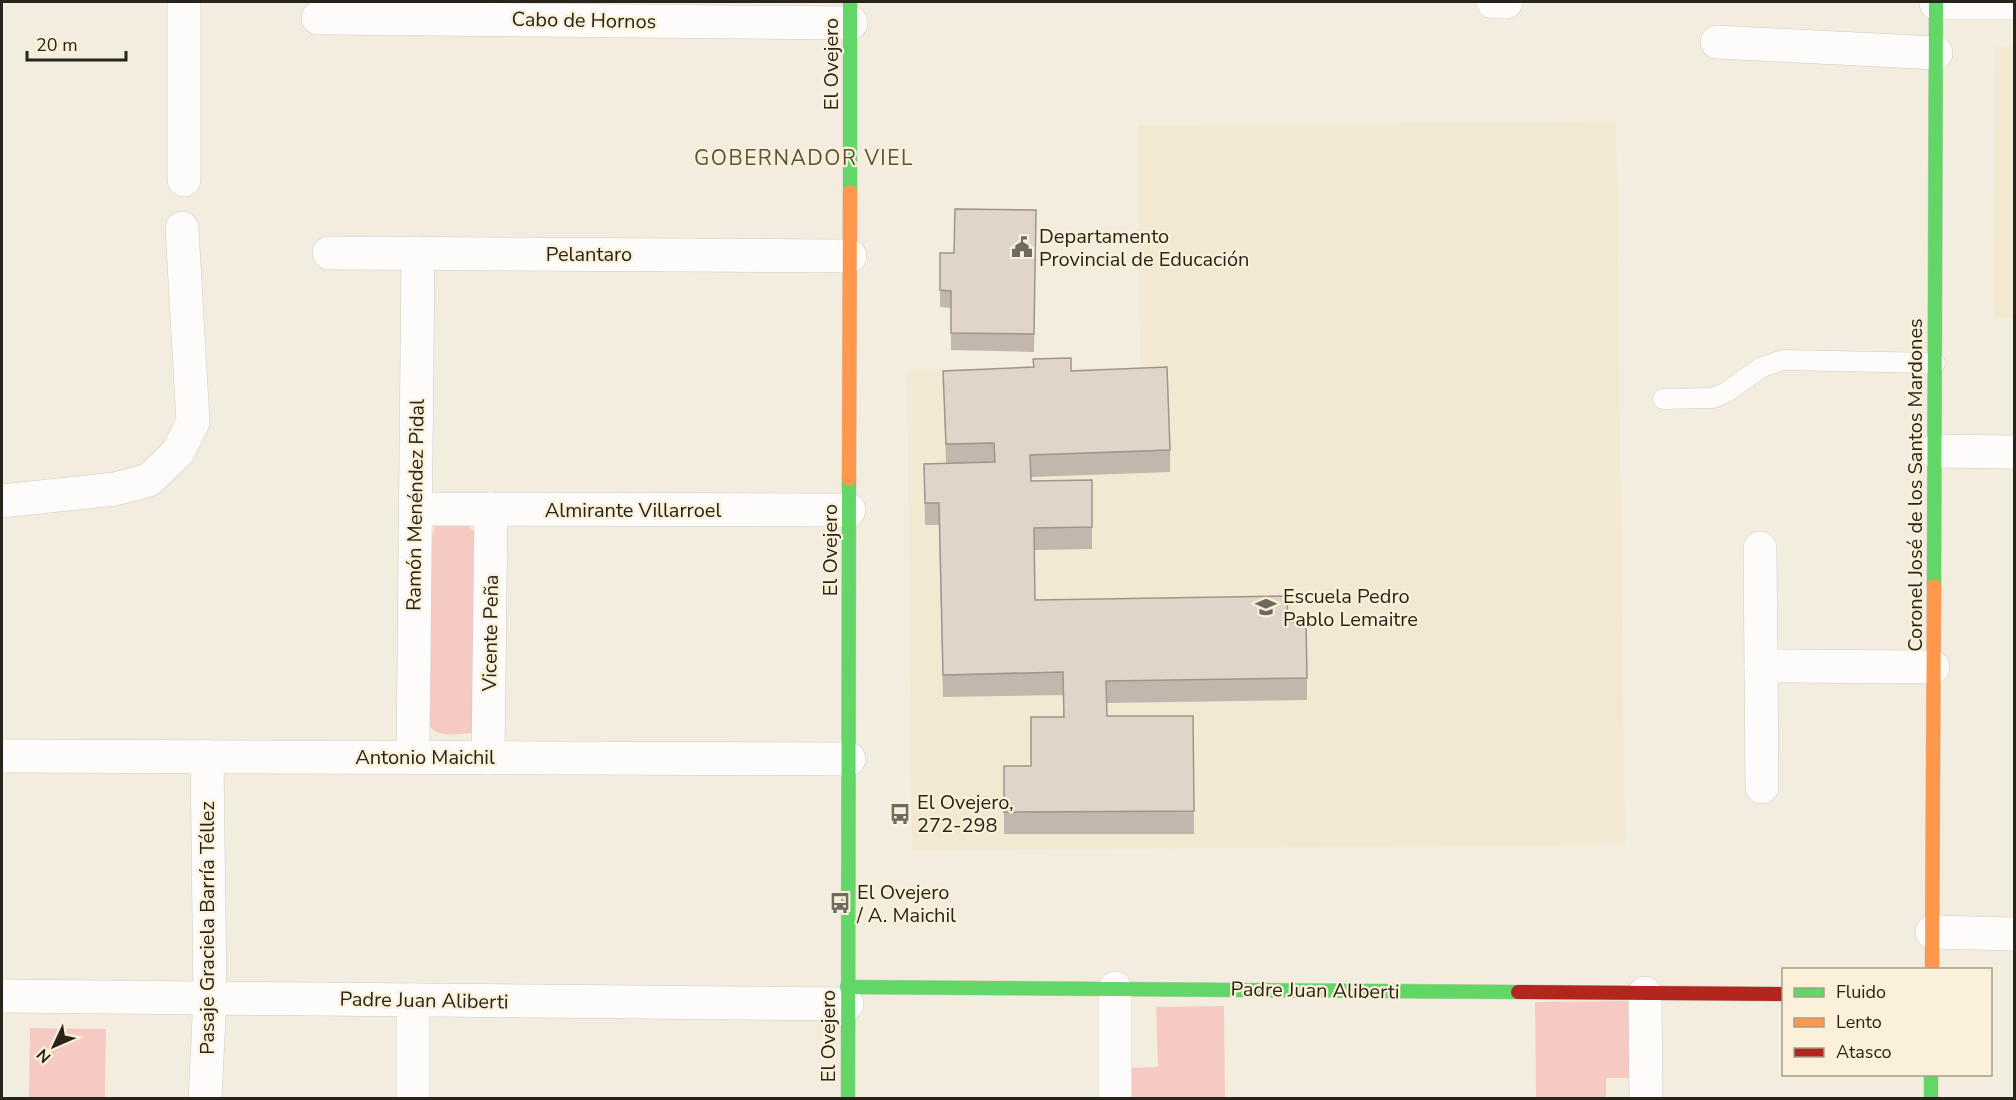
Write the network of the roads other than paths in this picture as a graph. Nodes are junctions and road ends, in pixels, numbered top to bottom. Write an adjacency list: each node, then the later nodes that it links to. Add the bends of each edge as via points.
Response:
1 (184, 2): 11 (street)
2 (1492, 2): 3 (street)
3 (1506, 2)
4 (1936, 2): 5 (street); 10 (street, Coronel José de los Santos Mardones)
5 (2014, 3)
6 (419, 10): 7 (street, Cabo de Hornos); 8 (street, Cabo de Hornos)
7 (850, 12): 15 (street, El Ovejero)
8 (318, 18)
9 (1717, 42): 10 (street)
10 (1936, 52): 16 (street, Coronel José de los Santos Mardones)
11 (184, 180)
12 (182, 228): 20 (street, via 193,422 178,452 149,480 115,489)
13 (329, 253): 14 (street, Pelantaro)
14 (418, 253): 15 (street, Pelantaro); 21 (street, Ramón Menéndez Pidal)
15 (849, 256): 23 (street, El Ovejero)
16 (1935, 363): 17 (lane, via 1783,360 1762,367 1713,398); 18 (street, Coronel José de los Santos Mardones)
17 (1663, 399)
18 (1934, 451): 19 (street); 26 (street, Coronel José de los Santos Mardones)
19 (2014, 452)
20 (2, 501)
21 (416, 509): 22 (street, Almirante Villarroel); 29 (street, Ramón Menéndez Pidal)
22 (491, 509): 23 (street, Almirante Villarroel); 30 (street, Vicente Peña)
23 (849, 510): 31 (street, El Ovejero)
24 (1760, 548): 25 (street)
25 (1761, 666): 26 (street); 32 (street)
26 (1933, 667): 33 (street, Coronel José de los Santos Mardones)
27 (2, 756): 28 (street, Antonio Maichil)
28 (207, 756): 29 (street, Antonio Maichil); 41 (street, Pasaje Graciela Barría Téllez)
29 (413, 758): 30 (street, Antonio Maichil)
30 (488, 758): 31 (street, Antonio Maichil)
31 (849, 759): 39 (street, El Ovejero)
32 (1762, 787)
33 (1932, 932): 34 (street); 35 (street, Coronel José de los Santos Mardones)
34 (2014, 934)
35 (1932, 968)
36 (1115, 988): 37 (street, Padre Juan Aliberti); 39 (street, Padre Juan Aliberti); 47 (street)
37 (1645, 993): 38 (street, Padre Juan Aliberti); 48 (street)
38 (1782, 994)
39 (847, 995): 42 (street, Padre Juan Aliberti); 46 (street, El Ovejero)
40 (2, 996): 41 (street, Padre Juan Aliberti)
41 (210, 998): 42 (street, Padre Juan Aliberti); 44 (street, Pasaje Graciela Barría Téllez)
42 (413, 1000): 45 (street)
43 (1931, 1076): 49 (street)
44 (205, 1098)
45 (413, 1098)
46 (848, 1098)
47 (1115, 1098)
48 (1646, 1098)
49 (1931, 1098)

